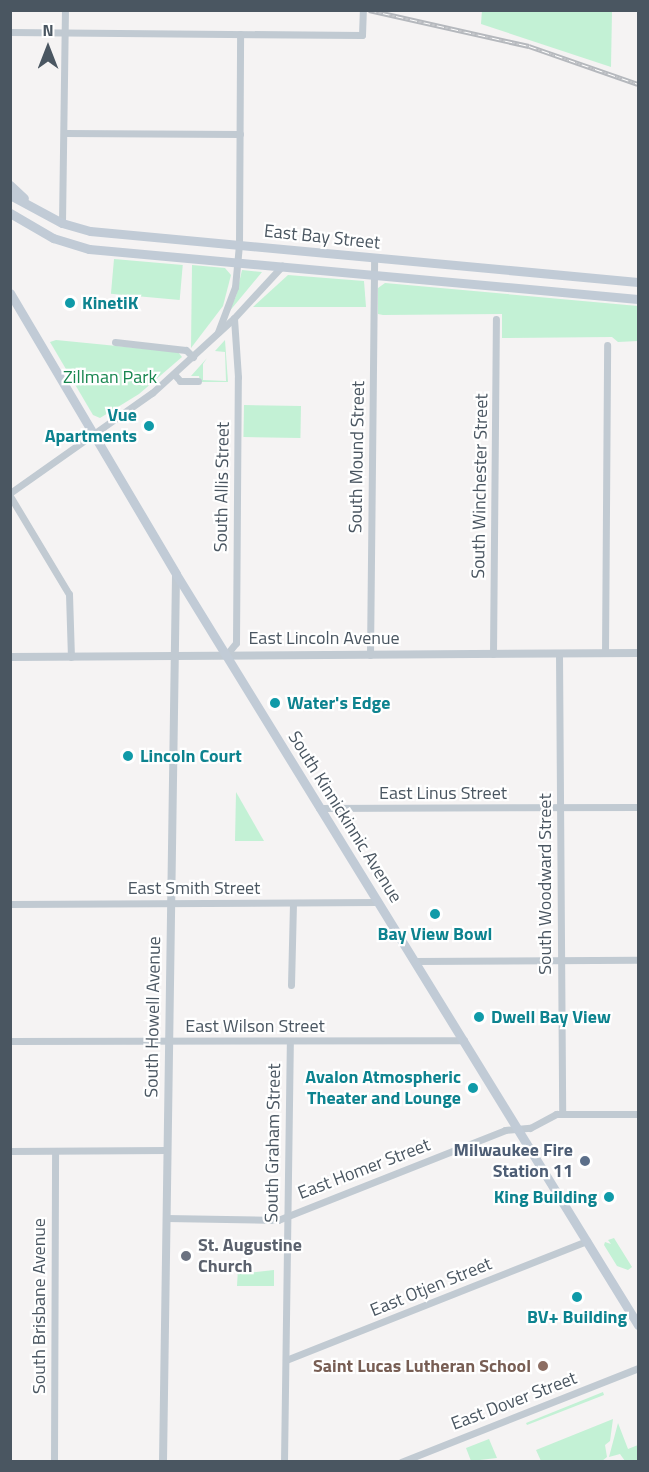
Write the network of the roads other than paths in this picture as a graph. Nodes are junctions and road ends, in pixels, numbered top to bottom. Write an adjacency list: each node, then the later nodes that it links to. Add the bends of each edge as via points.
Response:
1 (65, 10): 4 (street)
2 (363, 10): 5 (street, via 362,35)
3 (10, 32): 4 (street)
4 (65, 33): 5 (street); 6 (street)
5 (240, 34): 7 (street)
6 (64, 133): 7 (street); 14 (street)
7 (240, 134): 15 (street)
8 (10, 185): 10 (main road)
9 (10, 195): 10 (main road, East Bay Street)
10 (33, 205): 14 (main road, East Bay Street)
11 (10, 213): 12 (main road, East Bay Street)
12 (21, 220): 13 (main road); 16 (main road, East Bay Street)
13 (10, 222)
14 (62, 222): 15 (main road, East Bay Street, via 100,232); 16 (main road, via 64,236)
15 (239, 245): 17 (main road, East Bay Street); 19 (street)
16 (73, 246): 19 (main road, East Bay Street)
17 (283, 250): 18 (main road, East Bay Street); 20 (main road)
18 (374, 259): 21 (street, South Mound Street); 22 (main road, East Bay Street)
19 (236, 262): 20 (main road, East Bay Street); 27 (street, via 234,287)
20 (282, 266): 21 (main road, East Bay Street); 25 (street)
21 (374, 275): 24 (main road, East Bay Street); 42 (street, South Mound Street)
22 (639, 282)
23 (10, 292): 33 (main road, South Kinnickinnic Avenue)
24 (639, 299)
25 (234, 318): 27 (street); 39 (street, South Allis Street, via 238,378 236,643)
26 (496, 319): 40 (street, South Winchester Street)
27 (217, 334): 30 (street)
28 (115, 342): 30 (street, via 186,350)
29 (607, 345): 36 (street)
30 (193, 357): 31 (street)
31 (174, 374): 32 (street, via 180,381); 33 (street)
32 (198, 381)
33 (94, 434): 34 (street); 35 (main road, South Kinnickinnic Avenue)
34 (10, 494): 44 (street, via 69,594)
35 (176, 574): 38 (street, South Howell Avenue); 39 (main road, South Kinnickinnic Avenue)
36 (605, 653): 37 (street, East Lincoln Avenue); 41 (street, East Lincoln Avenue)
37 (639, 653)
38 (175, 654): 39 (street, East Lincoln Avenue); 44 (street, East Lincoln Avenue); 49 (street, South Howell Avenue)
39 (227, 654): 42 (street, East Lincoln Avenue); 47 (main road, South Kinnickinnic Avenue)
40 (493, 654): 41 (street, East Lincoln Avenue); 42 (street, East Lincoln Avenue)
41 (559, 654): 45 (street, South Woodward Street)
42 (370, 655)
43 (10, 657): 44 (street, East Lincoln Avenue)
44 (71, 657)
45 (560, 807): 46 (street, East Linus Street); 47 (street, East Linus Street); 52 (street, South Woodward Street)
46 (639, 807)
47 (319, 808): 48 (main road, South Kinnickinnic Avenue)
48 (377, 902): 50 (street, East Smith Street); 54 (main road, South Kinnickinnic Avenue)
49 (171, 903): 50 (street, East Smith Street); 51 (street, East Smith Street); 57 (street, South Howell Avenue)
50 (293, 903): 55 (street)
51 (10, 904)
52 (561, 960): 53 (street); 54 (street); 60 (street, South Woodward Street)
53 (639, 960)
54 (415, 961): 59 (main road, South Kinnickinnic Avenue)
55 (291, 985)
56 (10, 1041): 57 (street, East Wilson Street)
57 (169, 1041): 58 (street, East Wilson Street); 63 (street, South Howell Avenue)
58 (290, 1041): 59 (street, East Wilson Street); 66 (street, South Graham Street)
59 (464, 1041): 62 (main road, South Kinnickinnic Avenue)
60 (562, 1114): 61 (street, East Homer Street); 62 (street, East Homer Street)
61 (639, 1114)
62 (518, 1129): 66 (street, East Homer Street, via 505,1130); 68 (main road, South Kinnickinnic Avenue)
63 (167, 1150): 65 (street); 67 (street, South Howell Avenue)
64 (10, 1151): 65 (street)
65 (55, 1151): 72 (street, South Brisbane Avenue)
66 (287, 1216): 67 (street, East Homer Street, via 278,1220); 70 (street, South Graham Street)
67 (166, 1218): 73 (street, South Howell Avenue)
68 (587, 1241): 69 (main road, South Kinnickinnic Avenue); 70 (street, East Otjen Street)
69 (639, 1325)
70 (286, 1360): 74 (street, South Graham Street)
71 (639, 1368): 75 (street, East Dover Street)
72 (54, 1461)
73 (163, 1461)
74 (284, 1461)
75 (401, 1461)

